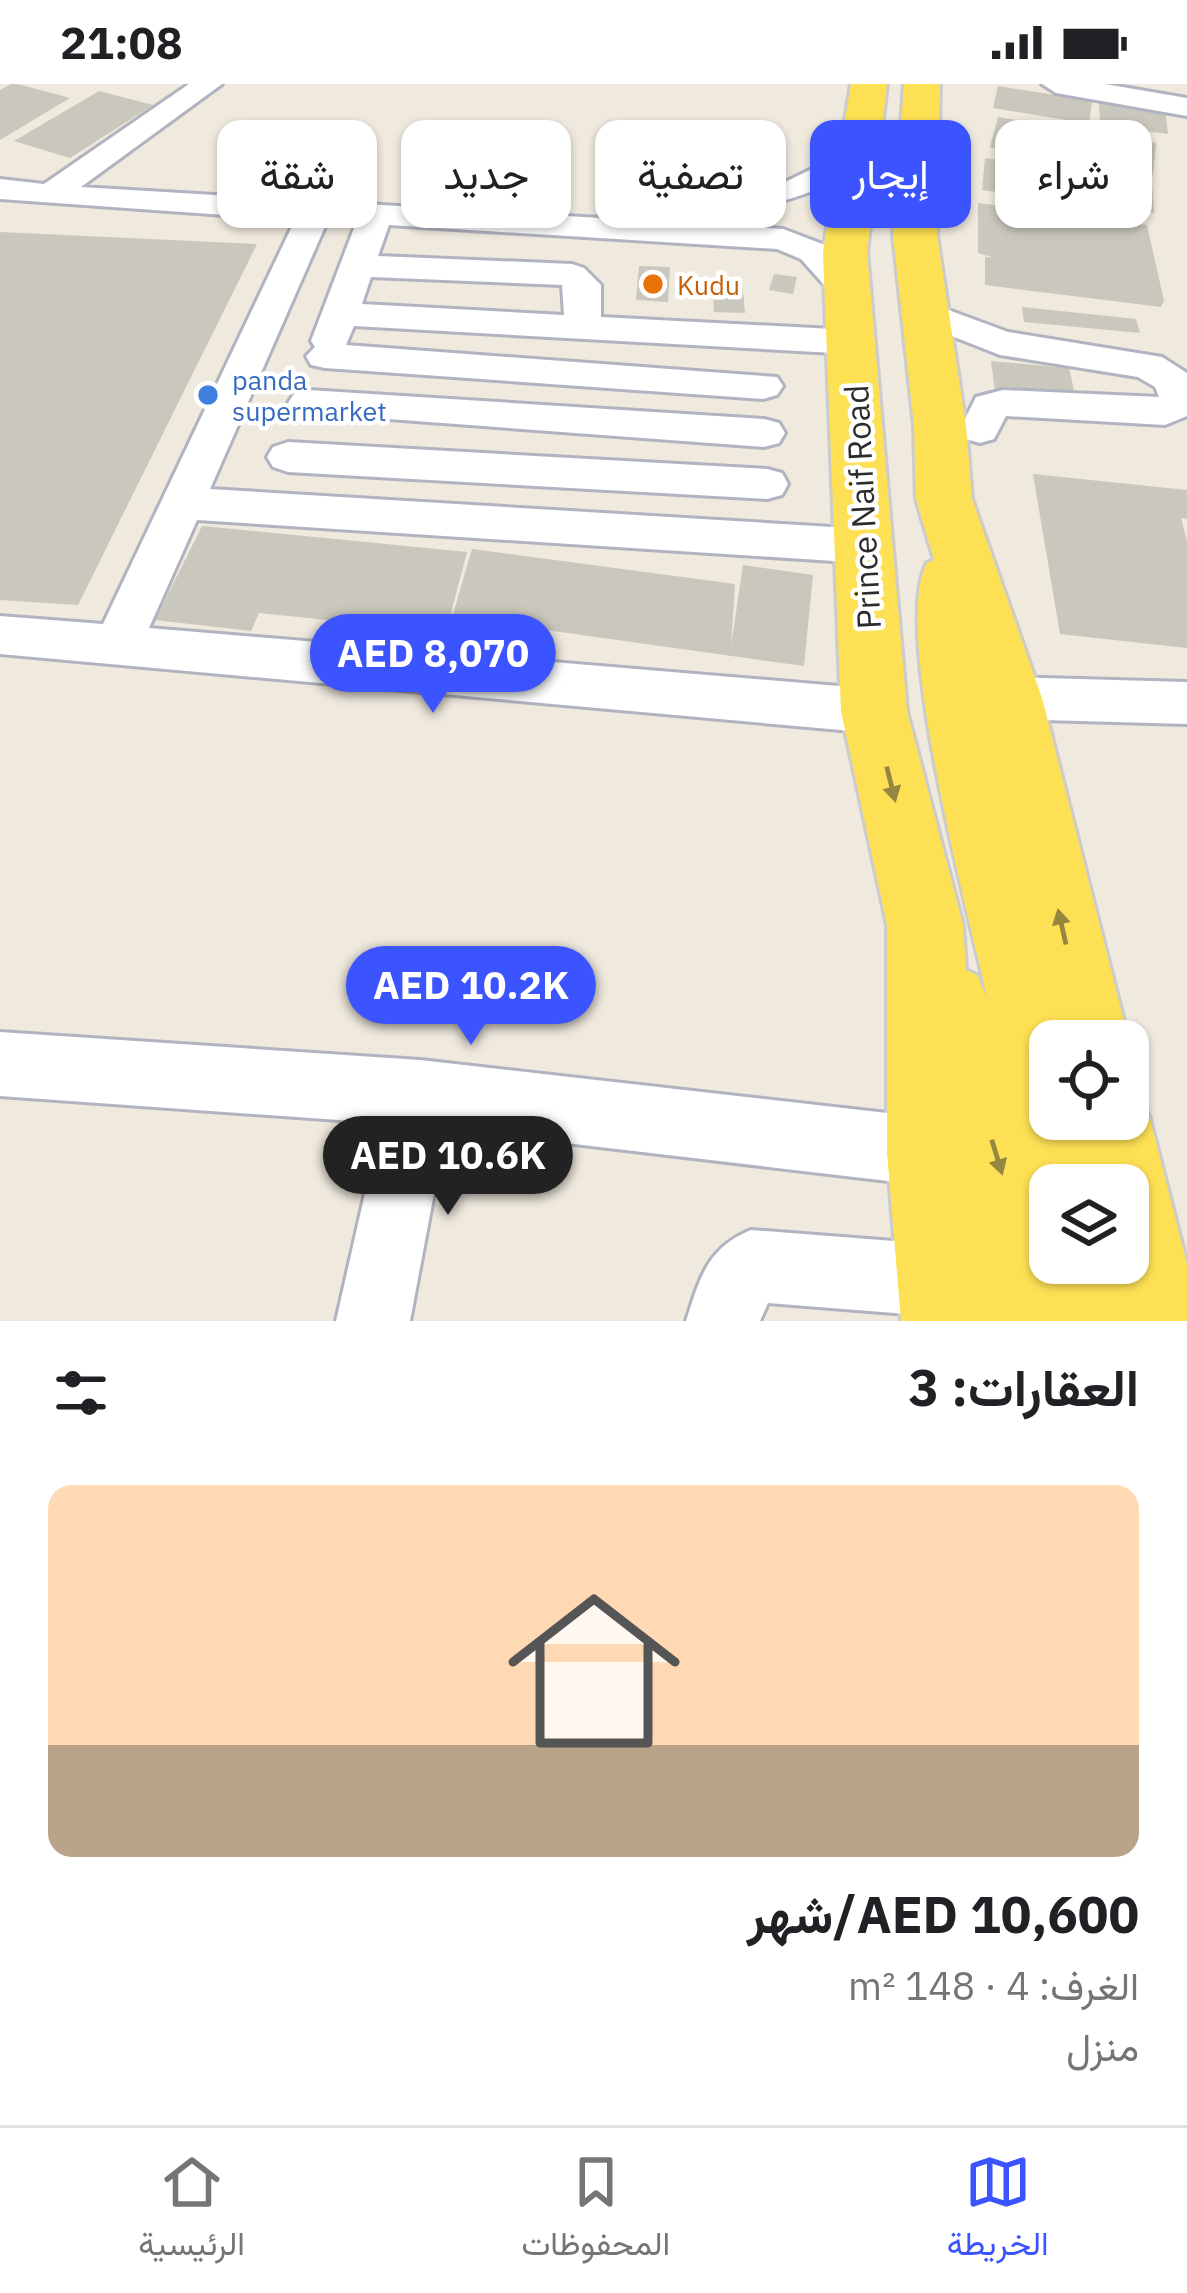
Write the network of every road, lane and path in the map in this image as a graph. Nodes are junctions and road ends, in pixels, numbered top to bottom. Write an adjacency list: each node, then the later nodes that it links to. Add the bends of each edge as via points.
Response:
1 (208, 84): 10 (street)
2 (869, 84): 8 (main road, Prince Naif Road)
3 (922, 84): 21 (main road, via 914,235)
4 (1056, 84): 7 (street)
5 (1185, 84): 6 (street)
6 (1187, 93)
7 (1187, 107)
8 (863, 120)
9 (0, 166): 10 (street)
10 (62, 184): 11 (street); 12 (street); 13 (street, via 484,195)
11 (0, 189)
12 (217, 200)
13 (595, 205)
14 (377, 212): 15 (street)
15 (595, 215)
16 (308, 228): 35 (street)
17 (371, 228): 20 (street)
18 (752, 228): 23 (street, via 800,243)
19 (848, 228): 23 (main road, Prince Naif Road)
20 (358, 266): 22 (street); 24 (street, via 572,275 583,284)
21 (924, 312): 29 (main road); 31 (street, via 1000,344 1162,372 1181,401 1165,412)
22 (340, 314): 24 (street); 26 (street)
23 (850, 316): 25 (street); 38 (main road, Prince Naif Road)
24 (582, 327): 25 (street)
25 (765, 337): 27 (street)
26 (325, 356): 27 (street); 28 (street)
27 (763, 386): 30 (street)
28 (308, 404): 30 (street); 32 (street)
29 (960, 427): 31 (street); 34 (main road)
30 (764, 433): 33 (street)
31 (1165, 433)
32 (288, 457): 33 (street); 36 (street)
33 (767, 484): 37 (street)
34 (944, 500): 41 (main road); 45 (main road, via 952,685)
35 (181, 505): 36 (street); 40 (street)
36 (271, 506): 37 (street)
37 (772, 540): 38 (street)
38 (865, 546): 43 (main road, Prince Naif Road)
39 (0, 635): 40 (street)
40 (117, 646): 43 (street)
41 (1009, 698): 42 (street); 46 (main road, one-way to 41)
42 (1187, 703)
43 (874, 712): 44 (main road, Prince Naif Road, one-way to 44)
44 (925, 926): 49 (main road, Prince Naif Road); 55 (main road, Prince Naif Road, one-way to 55, via 1003,1175)
45 (1033, 1020)
46 (1083, 1020)
47 (0, 1064): 48 (street)
48 (420, 1093): 49 (street); 53 (street)
49 (931, 1152): 52 (main road, Prince Naif Road)
50 (1095, 1284): 56 (main road)
51 (1145, 1284): 57 (main road)
52 (947, 1301): 54 (street, via 752,1266)
53 (373, 1321)
54 (723, 1321)
55 (1026, 1321)
56 (1102, 1321)
57 (1154, 1321)

